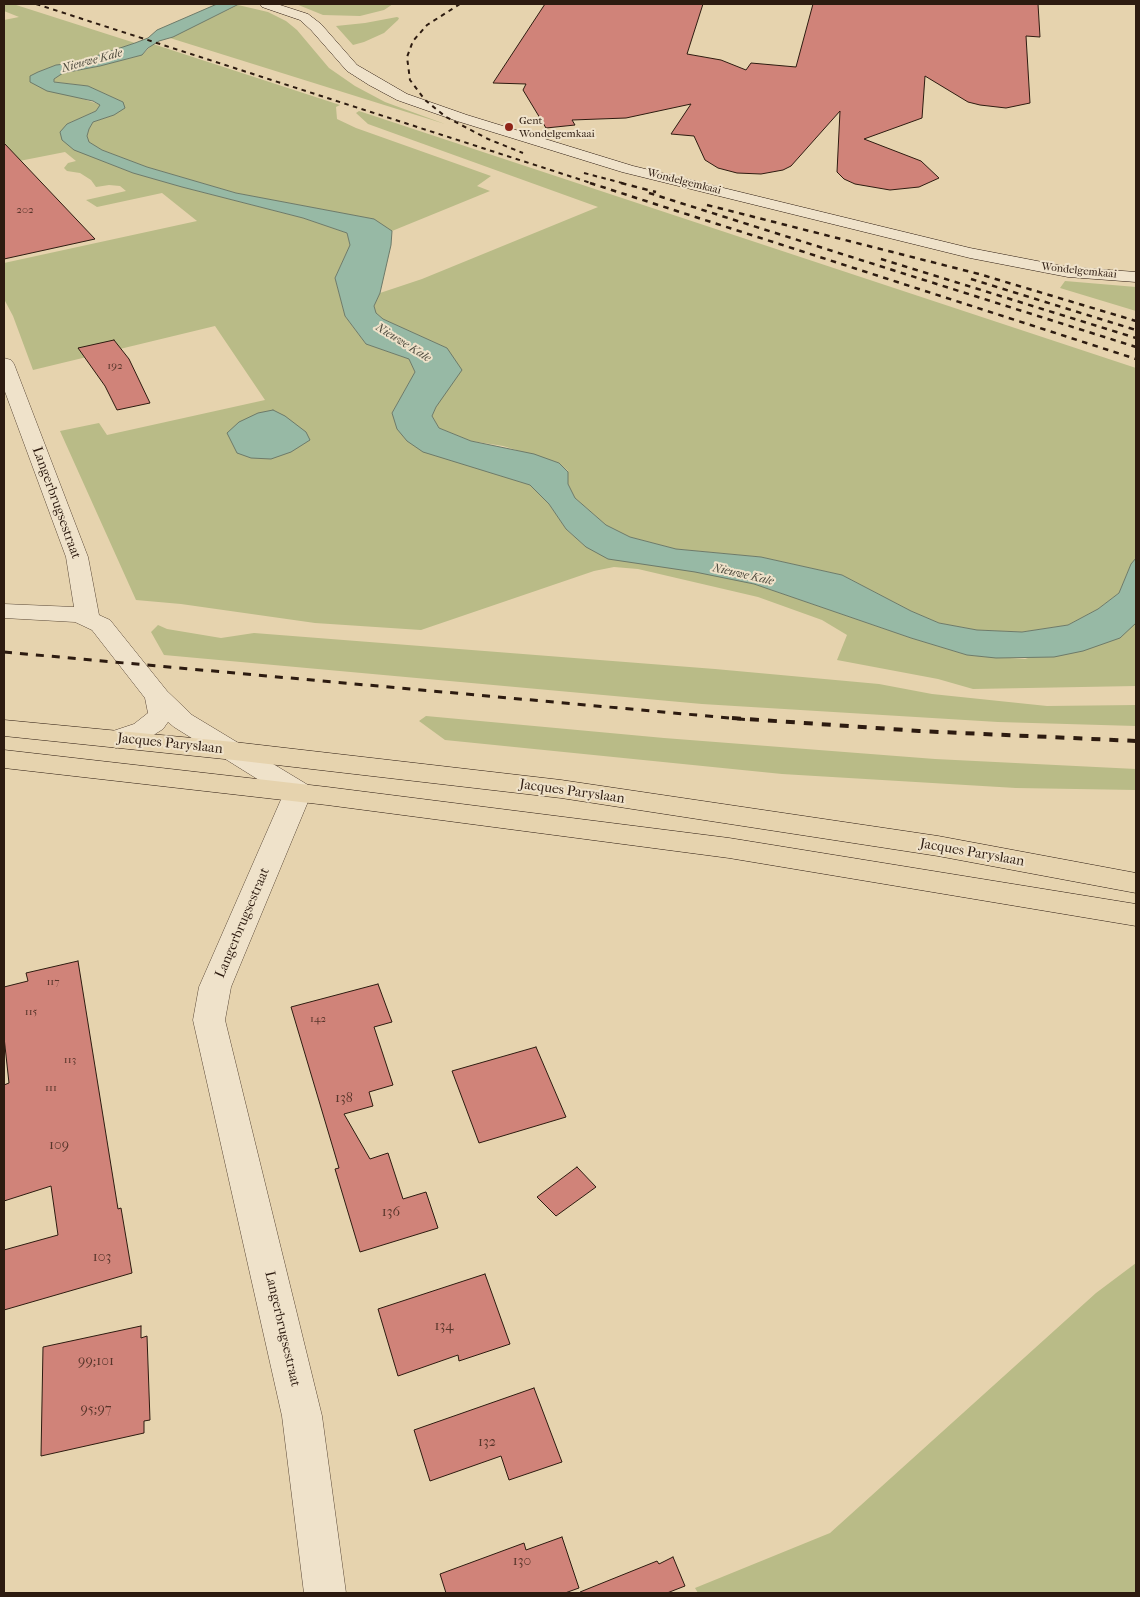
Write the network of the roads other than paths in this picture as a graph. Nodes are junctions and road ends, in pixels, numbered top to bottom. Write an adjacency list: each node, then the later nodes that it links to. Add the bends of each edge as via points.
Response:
1 (266, 4): 2 (main road, Wondelgemkaai, via 304,17 352,68 374,82 402,97 462,118 628,169 970,253 1060,270)
2 (1136, 277)
3 (4, 364): 5 (main road, Langerbrugsestraat, via 77,557)
4 (4, 611): 5 (main road, via 80,615)
5 (88, 619): 6 (main road, via 102,625)
6 (158, 697): 8 (main road, via 161,713 154,724); 9 (main road, via 184,721)
7 (4, 728): 8 (highway, Jacques Paryslaan)
8 (116, 739): 9 (highway, Jacques Paryslaan)
9 (234, 750): 11 (main road); 12 (highway, Jacques Paryslaan, via 561,790 938,846)
10 (4, 759): 11 (highway)
11 (298, 792): 13 (highway, via 729,848); 14 (main road, Langerbrugsestraat, via 215,988 210,1020 302,1416)
12 (1136, 883)
13 (1136, 915)
14 (326, 1593)

